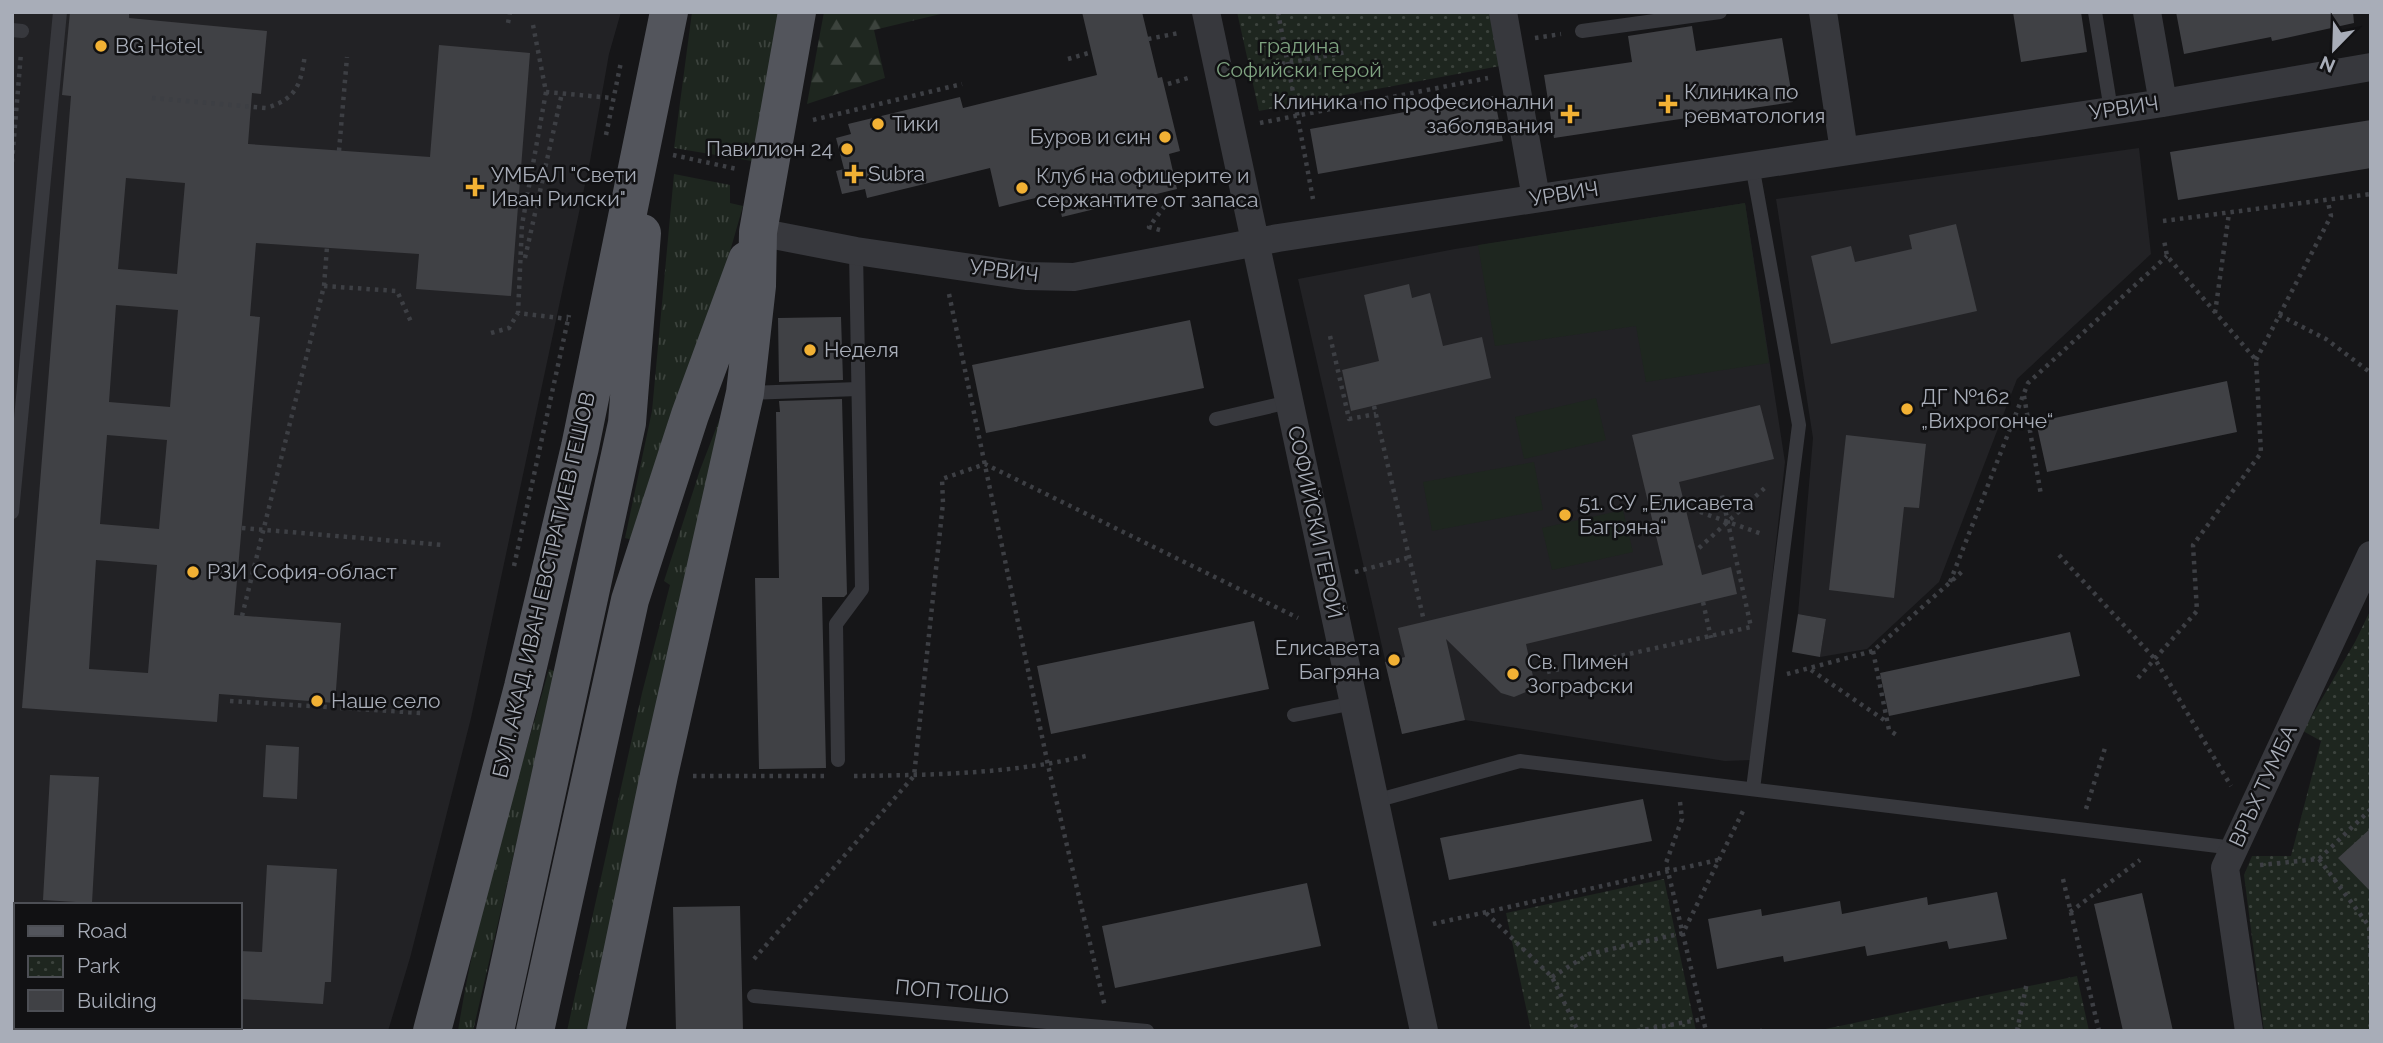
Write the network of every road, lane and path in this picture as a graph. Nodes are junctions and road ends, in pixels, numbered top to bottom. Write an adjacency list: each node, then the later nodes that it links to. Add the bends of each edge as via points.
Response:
1 (60, 12): 72 (lane)
2 (510, 12): 12 (path)
3 (669, 12): 40 (main road, БУЛ. АКАД. ИВАН ЕВСТРАТИЕВ ГЕШОВ)
4 (797, 12): 53 (main road)
5 (1206, 12): 56 (street, СОФИЙСКИ ГЕРОЙ)
6 (1279, 12): 24 (path)
7 (1503, 12): 18 (street)
8 (1720, 12): 15 (lane)
9 (1823, 12): 42 (street)
10 (2095, 12): 36 (lane)
11 (2147, 12): 35 (street)
12 (508, 23)
13 (533, 25): 31 (path)
14 (17, 30): 43 (path)
15 (1582, 31): 18 (path)
16 (1179, 33): 17 (path)
17 (1148, 39)
18 (1508, 42): 27 (street)
19 (1092, 52): 23 (path)
20 (1347, 52): 24 (path)
21 (305, 54): 33 (path, via 301,83 282,104 266,108)
22 (346, 57): 41 (path)
23 (1068, 59)
24 (1290, 62): 26 (path); 37 (path)
25 (2371, 68): 35 (street, УРВИЧ)
26 (1241, 71)
27 (1513, 73): 37 (path); 47 (street)
28 (1188, 78): 30 (path)
29 (962, 84): 38 (path)
30 (1168, 84)
31 (546, 92): 32 (path); 60 (path, via 519,225)
32 (562, 93): 34 (path); 60 (path)
33 (152, 98)
34 (612, 98)
35 (2163, 103): 36 (street, УРВИЧ)
36 (2111, 110): 42 (street, УРВИЧ)
37 (1299, 116): 39 (path); 48 (path)
38 (809, 120)
39 (1252, 124)
40 (659, 146): 45 (path); 147 (main road, БУЛ. АКАД. ИВАН ЕВСТРАТИЕВ ГЕШОВ, via 599,345 533,648); 148 (main road, БУЛ. АКАД. ИВАН ЕВСТРАТИЕВ ГЕШОВ, via 627,423)
41 (340, 151)
42 (1844, 151): 44 (street, УРВИЧ)
43 (12, 162)
44 (1752, 165): 47 (street, УРВИЧ); 107 (lane, via 1799,425)
45 (748, 172)
46 (2371, 194): 49 (path)
47 (1536, 198): 56 (street, УРВИЧ)
48 (1313, 199)
49 (2328, 202): 51 (path); 65 (path, via 2330,216)
50 (1167, 203): 54 (path, via 1149,227)
51 (2228, 213): 52 (path); 64 (path)
52 (2163, 221)
53 (758, 232): 58 (street, УРВИЧ); 73 (main road); 149 (main road, via 721,324 630,600)
54 (1173, 233)
55 (2164, 240): 59 (path)
56 (1255, 242): 58 (street, УРВИЧ, via 1074,277 1026,276); 75 (street, СОФИЙСКИ ГЕРОЙ)
57 (327, 247): 62 (path)
58 (856, 251): 71 (lane)
59 (2167, 256): 64 (path); 74 (path, via 2028,383)
60 (522, 269): 63 (path)
61 (947, 283): 79 (path)
62 (324, 286): 66 (path, via 397,291); 87 (path)
63 (518, 313): 67 (path, via 509,328); 96 (path, via 568,319 514,563)
64 (2215, 313): 69 (path)
65 (2278, 315): 69 (path); 70 (path, via 2326,339)
66 (412, 324)
67 (491, 332)
68 (1331, 336): 77 (path, via 1349,419)
69 (2256, 360): 104 (path, via 2261,453 2193,545 2197,611)
70 (2371, 373)
71 (858, 389): 73 (lane); 117 (lane, via 862,589 836,624)
72 (18, 392): 83 (lane)
73 (745, 393): 150 (main road)
74 (2024, 396): 82 (path); 97 (path)
75 (1289, 402): 78 (lane); 110 (street, СОФИЙСКИ ГЕРОЙ)
76 (1374, 405): 77 (path)
77 (1376, 414): 93 (path)
78 (1216, 419)
79 (985, 464): 100 (path); 118 (path); 122 (path, via 942,479)
80 (1769, 485): 85 (path)
81 (1721, 491): 85 (path)
82 (2041, 495)
83 (12, 512)
84 (1700, 512): 85 (path)
85 (1728, 521): 88 (path); 90 (path); 102 (path, via 1751,627)
86 (242, 528): 87 (path)
87 (264, 530): 89 (path); 99 (path)
88 (1762, 534)
89 (443, 545)
90 (1699, 548)
91 (2059, 555): 104 (path)
92 (2371, 555): 127 (street, ВРЪХ ТУМБА)
93 (1407, 558): 95 (path); 101 (path)
94 (1965, 569): 97 (path)
95 (1354, 572)
96 (516, 574)
97 (1950, 582): 103 (path)
98 (1703, 602): 102 (path)
99 (242, 615)
100 (1298, 618)
101 (1424, 621)
102 (1711, 638): 106 (path)
103 (1873, 651): 105 (path); 113 (path)
104 (2155, 659): 108 (path); 127 (path)
105 (1810, 669): 107 (path); 113 (path)
106 (1547, 672)
107 (1768, 678): 124 (lane)
108 (2138, 678)
109 (230, 701): 111 (path)
110 (1354, 703): 112 (lane); 125 (street, СОФИЙСКИ ГЕРОЙ)
111 (421, 713)
112 (1294, 715)
113 (1887, 722): 114 (path)
114 (1898, 736)
115 (2105, 747): 128 (path)
116 (1090, 755): 118 (path)
117 (838, 760)
118 (1048, 765): 122 (path); 146 (path)
119 (680, 776): 120 (path)
120 (838, 776)
121 (851, 776): 122 (path)
122 (914, 776): 140 (path)
123 (1676, 780): 124 (lane); 125 (lane, via 1520,761); 133 (path, via 1682,819)
124 (1753, 789): 128 (lane); 132 (path)
125 (1375, 801): 152 (street, СОФИЙСКИ ГЕРОЙ)
126 (2371, 809): 131 (path)
127 (2248, 816): 130 (street, ВРЪХ ТУМБА)
128 (2079, 830): 129 (lane)
129 (2166, 840): 130 (lane); 136 (path)
130 (2229, 858): 131 (path); 158 (street, ВРЪХ ТУМБА)
131 (2319, 859): 139 (path, via 2369,926)
132 (1718, 860): 133 (path); 138 (path)
133 (1668, 872): 135 (path); 138 (path)
134 (2063, 879): 136 (path)
135 (1485, 912): 137 (path); 142 (path)
136 (2070, 912): 157 (path)
137 (1433, 923)
138 (1683, 933): 142 (path, via 1589,954); 145 (path)
139 (2370, 947): 141 (path)
140 (754, 959)
141 (2371, 964)
142 (1552, 976): 153 (path)
143 (2027, 982): 156 (path)
144 (754, 996): 146 (lane, ПОП ТОШО)
145 (1703, 1019): 154 (path); 155 (path)
146 (1110, 1028): 151 (lane, ПОП ТОШО)
147 (432, 1031)
148 (495, 1031)
149 (535, 1031)
150 (606, 1031)
151 (1147, 1031)
152 (1424, 1031)
153 (1578, 1031)
154 (1637, 1031)
155 (1706, 1031)
156 (2017, 1031)
157 (2099, 1031)
158 (2249, 1031)

